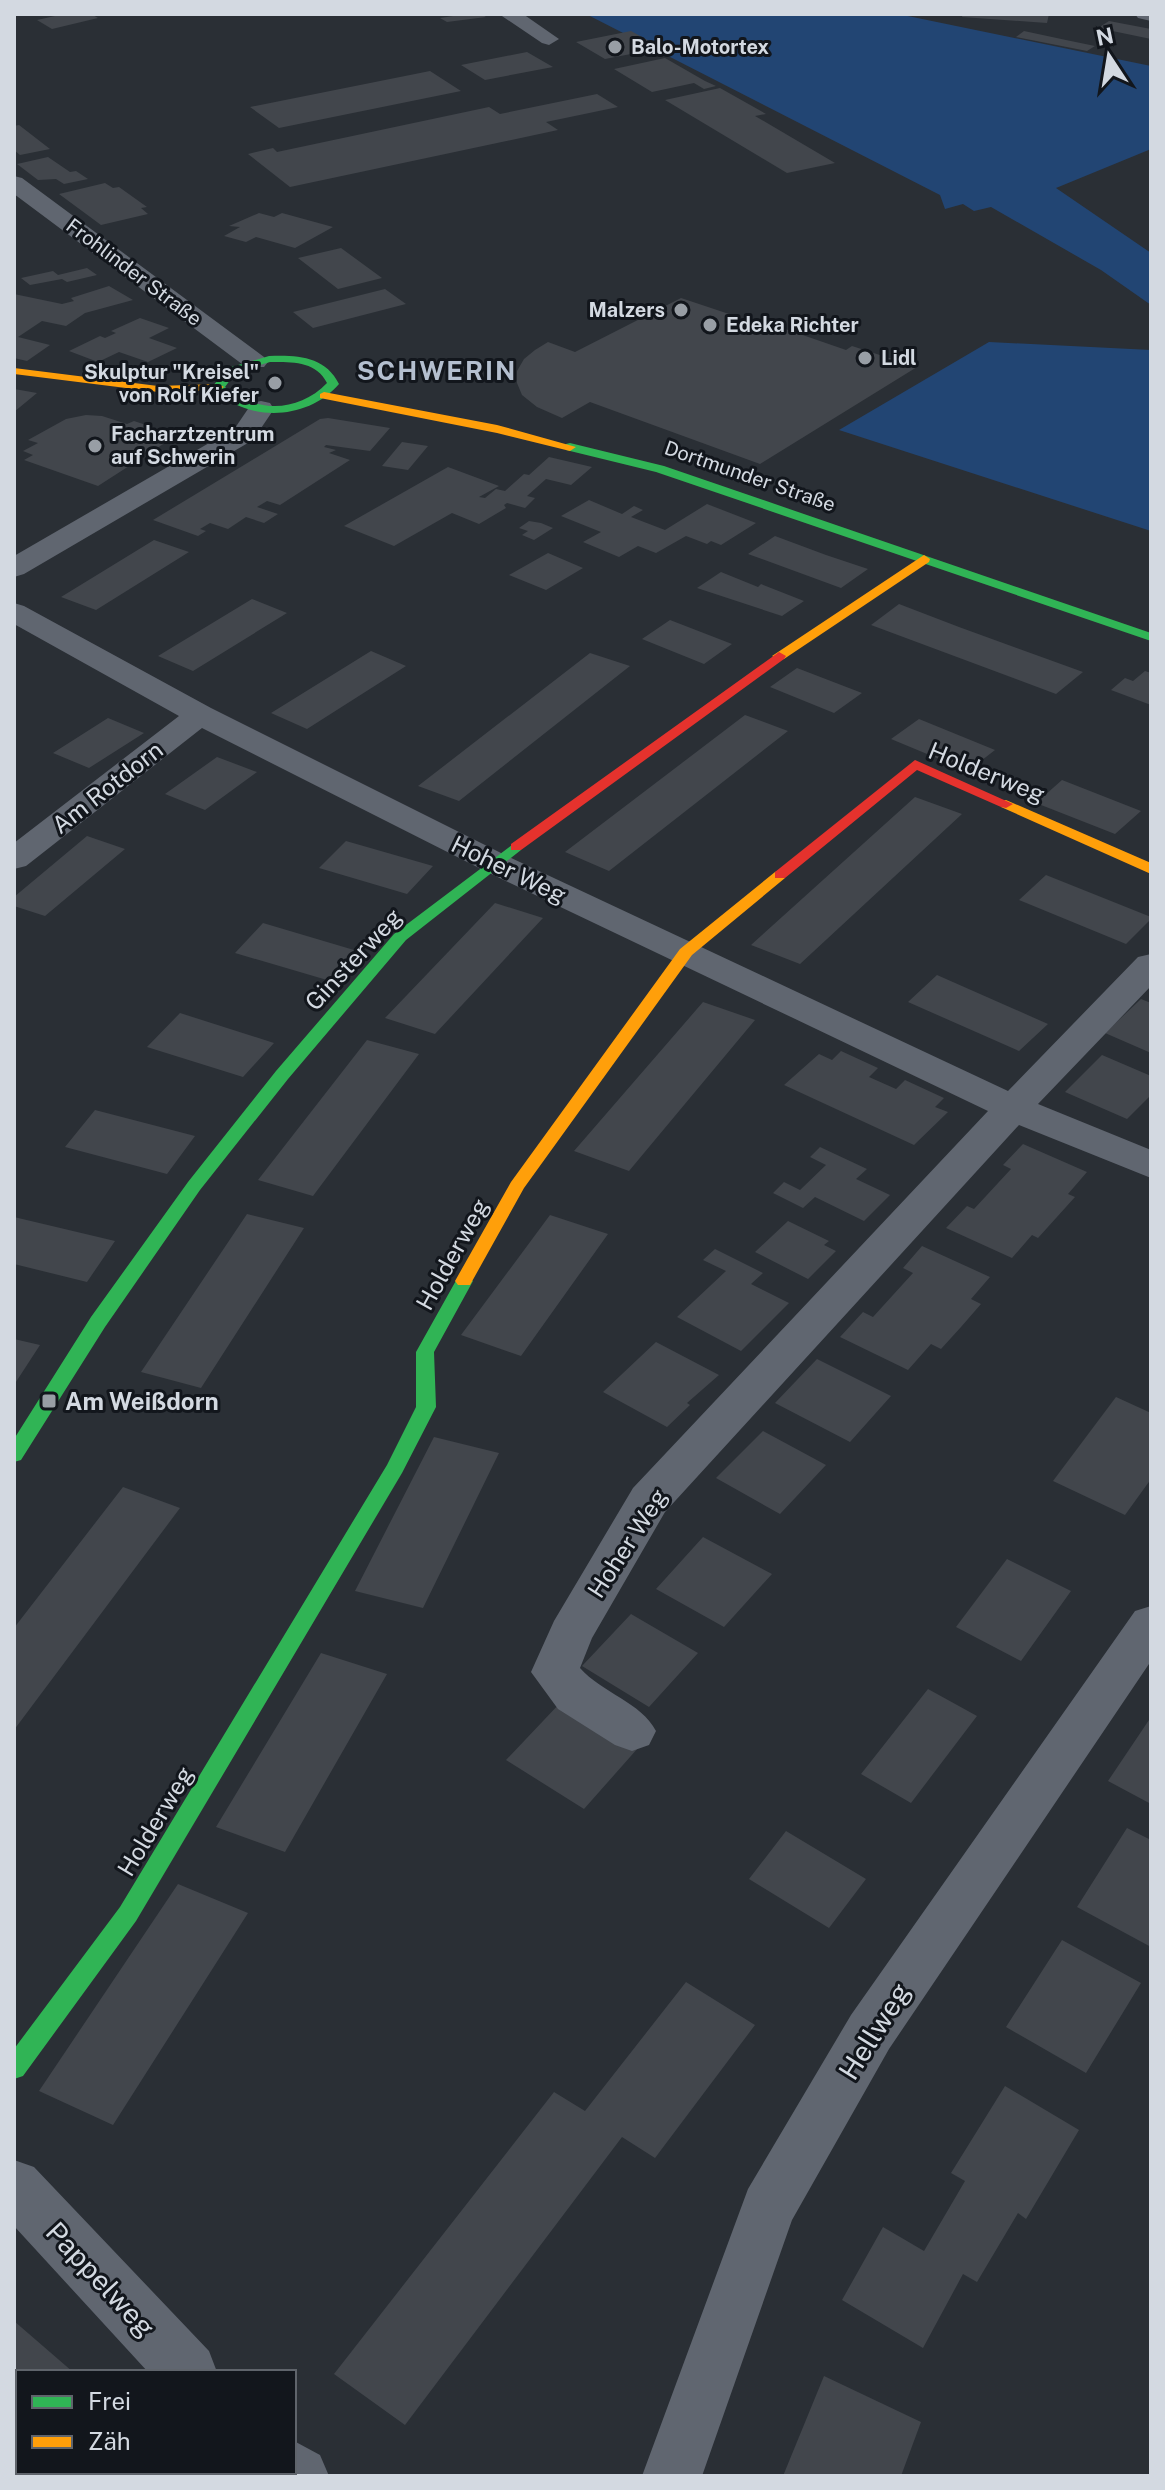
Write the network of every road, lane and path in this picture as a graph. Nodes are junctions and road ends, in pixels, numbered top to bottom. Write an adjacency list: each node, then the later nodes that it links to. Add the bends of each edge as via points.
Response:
1 (509, 14): 2 (street)
2 (549, 39)
3 (14, 183): 4 (street, Frohlinder Straße)
4 (255, 362): 6 (street, via 230,370); 7 (street, via 283,359 317,365 332,378)
5 (14, 371): 6 (street, via 158,389)
6 (218, 387): 8 (street, via 230,401)
7 (324, 396): 8 (street, via 296,407); 9 (street, Dortmunder Straße, via 652,466)
8 (261, 409): 10 (street, via 244,434)
9 (924, 559): 12 (street, Dortmunder Straße); 15 (street, Ginsterweg, via 736,685)
10 (14, 568)
11 (14, 612): 13 (street, Hoher Weg)
12 (1151, 637)
13 (200, 715): 14 (street, Am Rotdorn); 15 (street, Hoher Weg)
14 (14, 859)
15 (495, 863): 17 (street, Hoher Weg); 21 (street, Ginsterweg, via 400,937 282,1075 148,1250)
16 (1151, 869): 17 (street, Holderweg, via 915,764)
17 (686, 952): 19 (street, Hoher Weg); 24 (street, Holderweg, via 517,1186 425,1352 426,1407 395,1468 128,1914)
18 (1151, 965): 19 (street, Hoher Weg)
19 (1013, 1108): 20 (street, Hoher Weg); 23 (street, Hoher Weg, via 649,1500 570,1634 555,1672 575,1695)
20 (1151, 1165)
21 (14, 1455)
22 (1151, 1624): 27 (street, Hellweg, via 870,2032 768,2208)
23 (632, 1731)
24 (14, 2068)
25 (14, 2186): 26 (street, Pappelweg)
26 (186, 2370)
27 (672, 2476)

